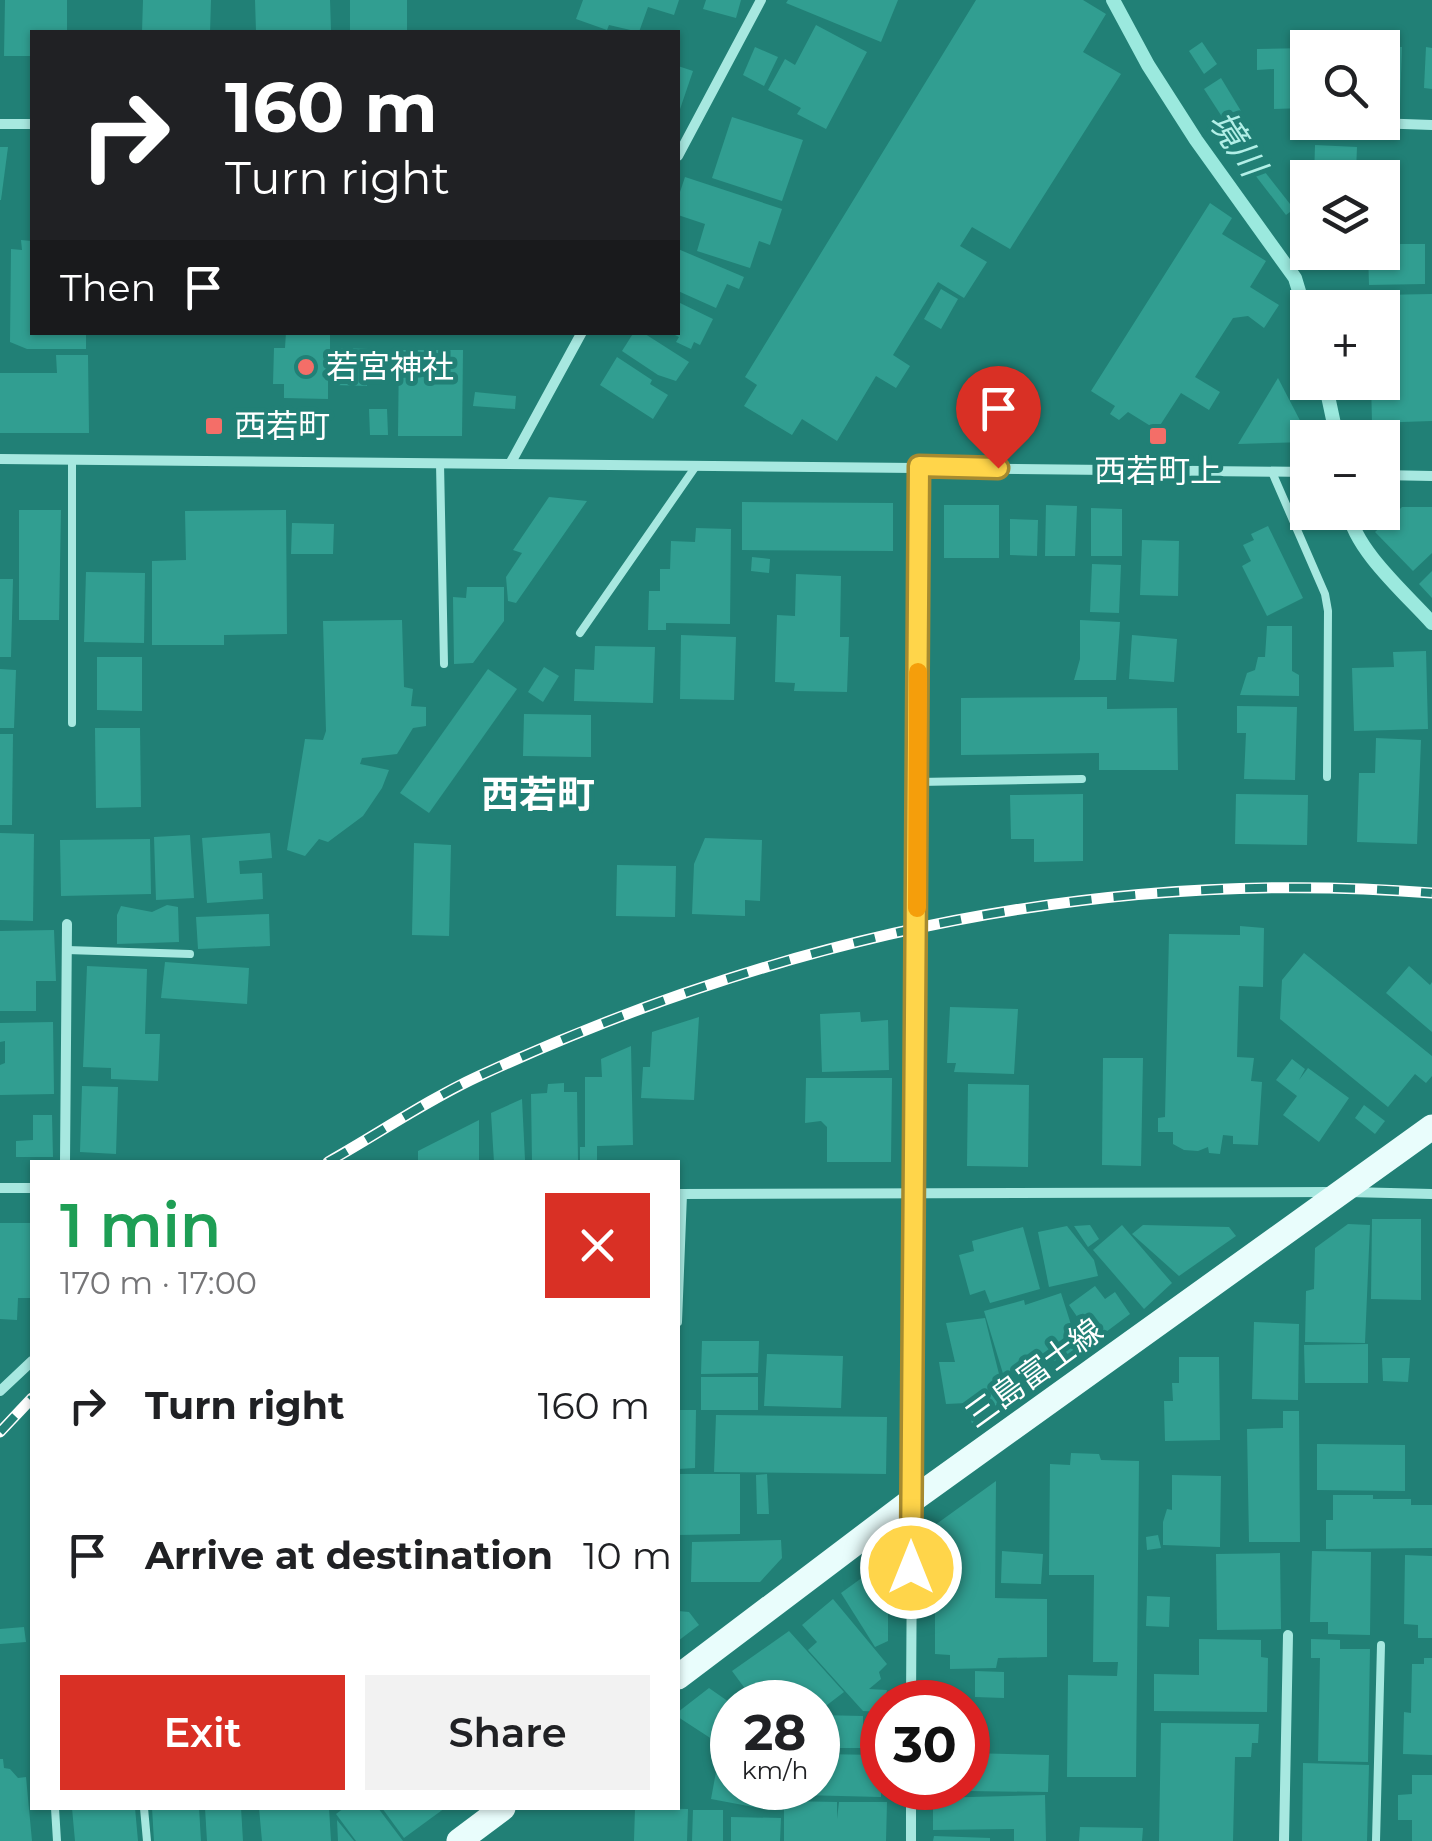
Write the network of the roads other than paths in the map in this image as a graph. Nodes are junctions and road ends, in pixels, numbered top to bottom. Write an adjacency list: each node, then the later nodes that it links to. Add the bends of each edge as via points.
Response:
1 (761, 0): 6 (street)
2 (0, 124): 3 (street)
3 (30, 124)
4 (1400, 124): 5 (street)
5 (1432, 125)
6 (680, 152)
7 (580, 335): 11 (street)
8 (0, 459): 9 (street)
9 (72, 459): 10 (street); 20 (lane)
10 (440, 463): 11 (street); 19 (lane)
11 (510, 464): 12 (street)
12 (696, 466): 13 (street); 18 (lane)
13 (919, 466): 14 (street); 23 (street)
14 (1272, 472): 15 (street); 21 (lane, via 1326,594)
15 (1290, 472)
16 (1400, 475): 17 (street)
17 (1432, 476)
18 (580, 633)
19 (444, 664)
20 (72, 724)
21 (1327, 776)
22 (1082, 779): 23 (lane)
23 (918, 782): 34 (street)
24 (68, 924): 25 (street)
25 (68, 950): 26 (lane); 28 (street)
26 (190, 954)
27 (1432, 1127): 31 (main road, 三島富士線)
28 (65, 1160)
29 (0, 1188): 30 (street)
30 (30, 1188)
31 (1341, 1192): 33 (street); 34 (street); 37 (main road, 三島富士線)
32 (680, 1194): 34 (street)
33 (1432, 1194)
34 (912, 1195): 37 (street)
35 (30, 1363): 36 (street)
36 (0, 1391)
37 (911, 1501): 40 (main road, 三島富士線); 41 (street)
38 (1288, 1636): 50 (street)
39 (1381, 1645): 51 (lane)
40 (680, 1674)
41 (911, 1680)
42 (54, 1810): 46 (lane)
43 (144, 1810): 47 (lane)
44 (500, 1810): 48 (main road)
45 (911, 1810): 49 (street)
46 (57, 1841)
47 (146, 1841)
48 (459, 1841)
49 (911, 1841)
50 (1284, 1841)
51 (1376, 1841)

